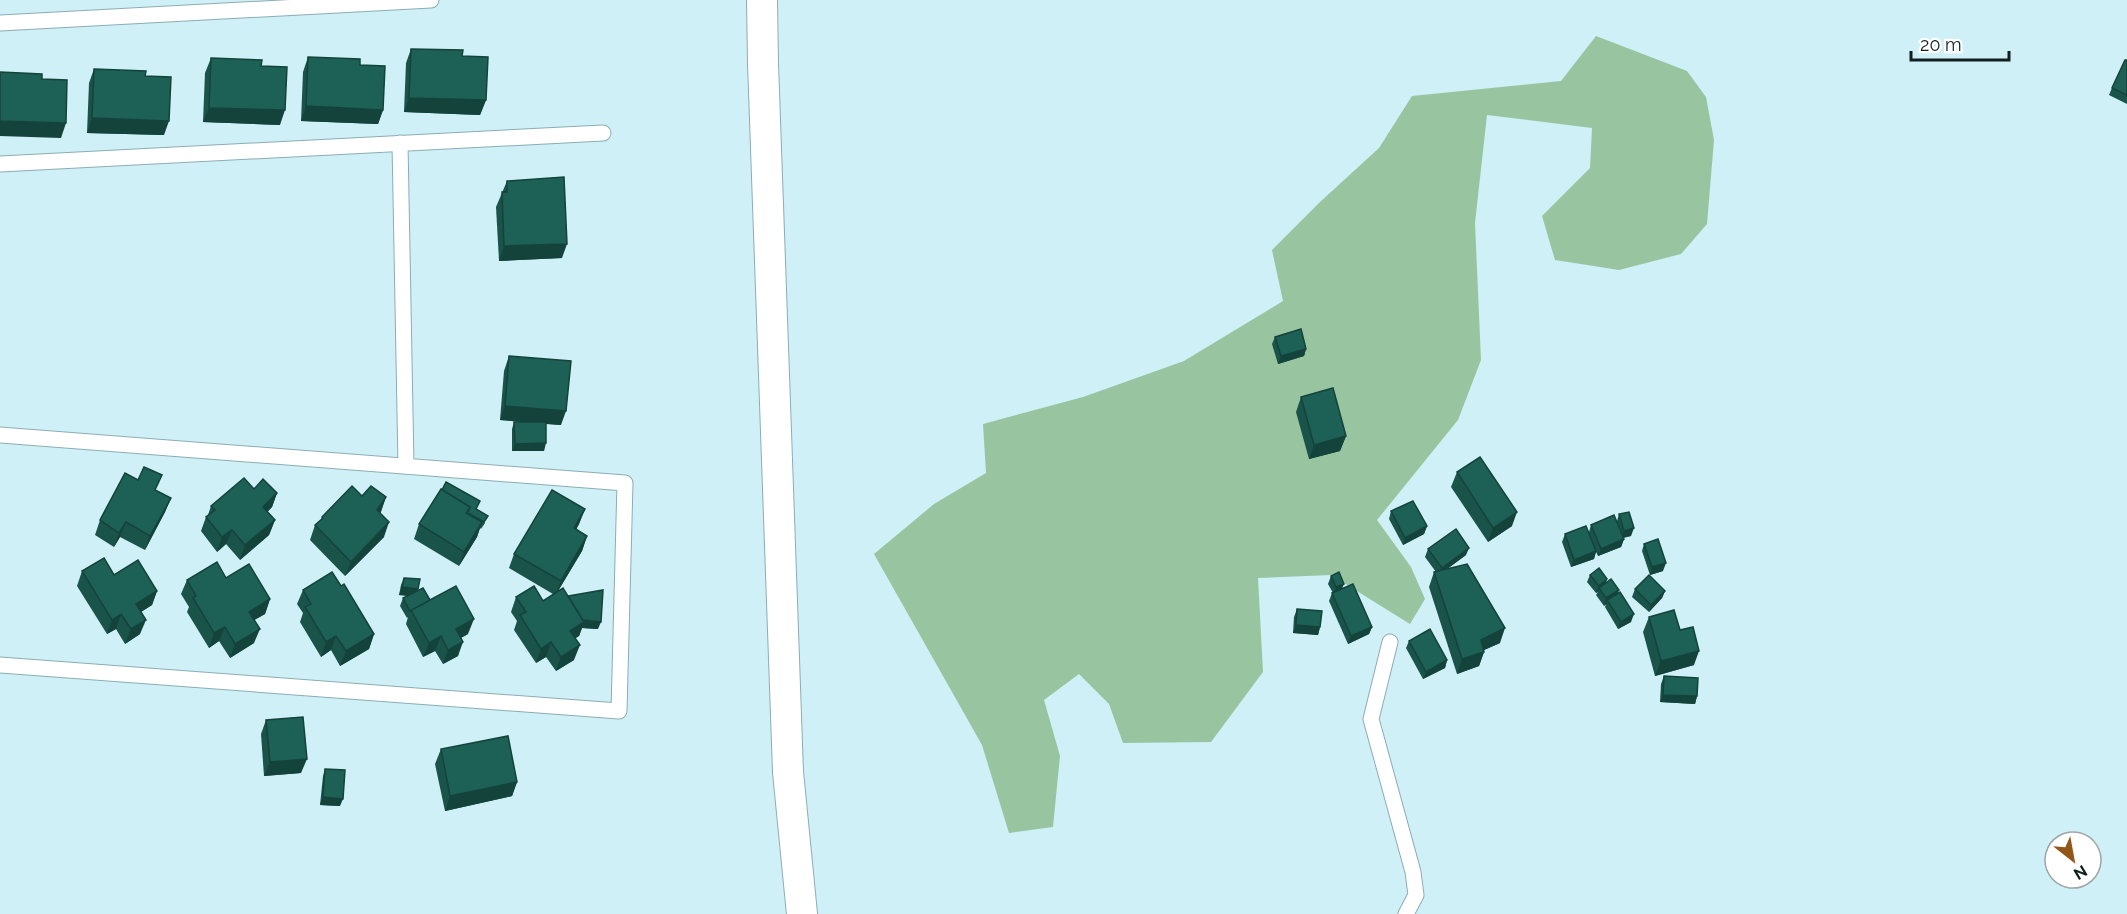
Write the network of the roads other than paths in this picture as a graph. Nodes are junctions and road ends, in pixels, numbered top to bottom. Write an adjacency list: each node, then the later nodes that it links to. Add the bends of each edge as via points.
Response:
1 (431, 0): 3 (lane)
2 (762, 0): 11 (street, via 788,772)
3 (0, 23)
4 (603, 133): 5 (lane)
5 (400, 143): 6 (lane); 8 (lane)
6 (0, 164)
7 (0, 435): 8 (lane)
8 (406, 466): 10 (lane, via 625,483 619,711)
9 (1390, 642): 12 (lane, via 1371,719 1413,872 1416,895)
10 (0, 665)
11 (802, 914)
12 (1406, 914)

